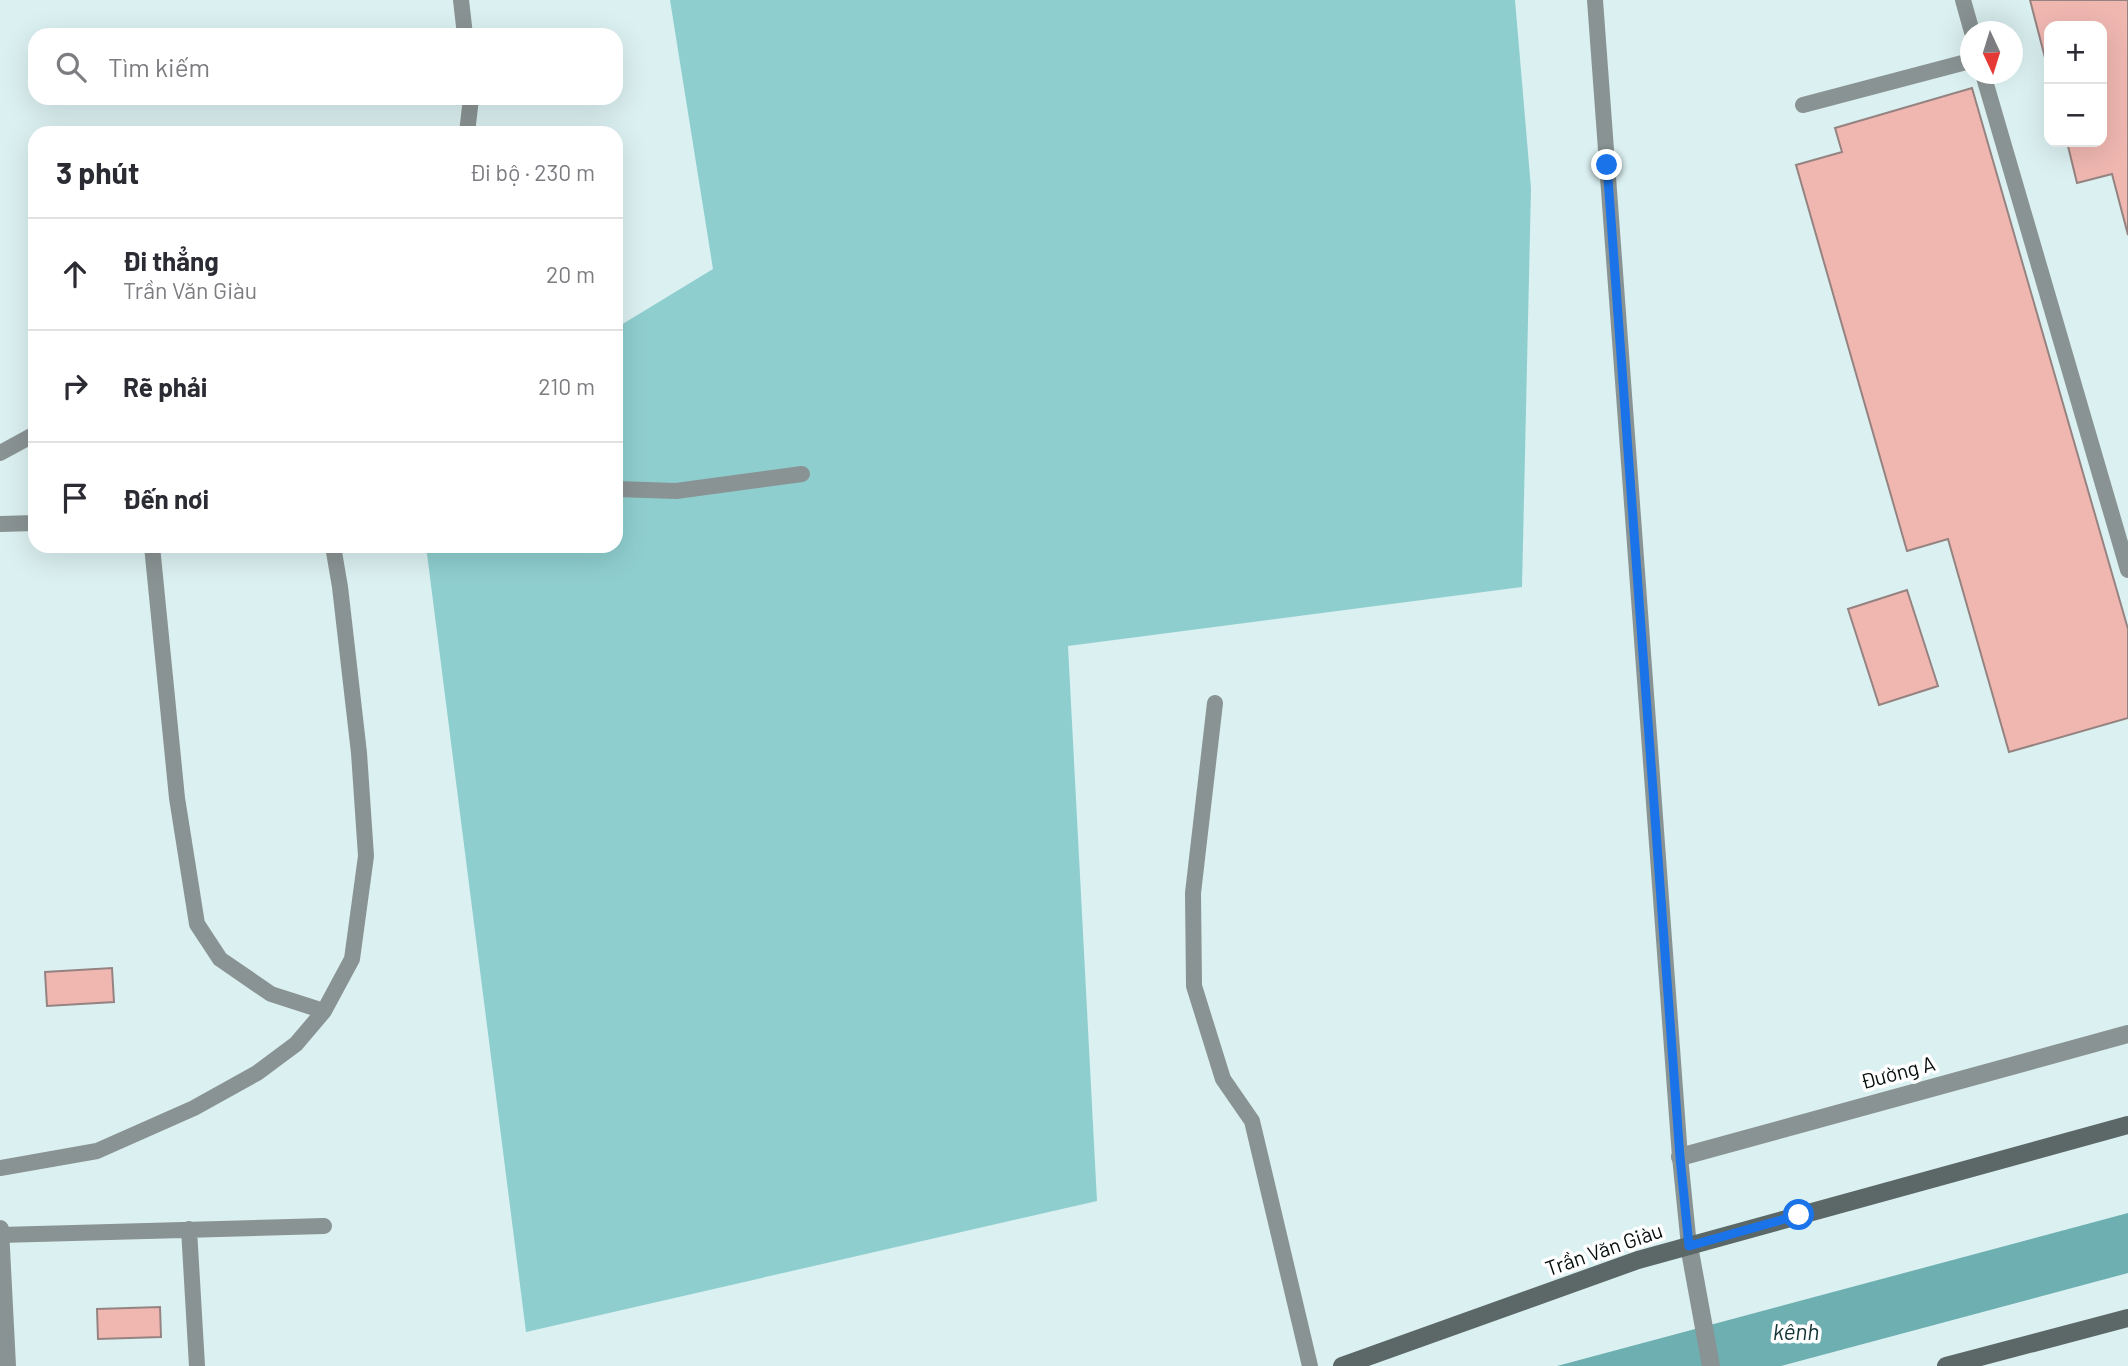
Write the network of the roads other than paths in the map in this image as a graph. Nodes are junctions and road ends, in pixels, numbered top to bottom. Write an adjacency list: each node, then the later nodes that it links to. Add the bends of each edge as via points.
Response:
1 (461, 0): 5 (lane)
2 (1595, 0): 24 (lane)
3 (1964, 0): 4 (lane)
4 (1969, 21)
5 (464, 28)
6 (1960, 64): 9 (lane)
7 (1986, 84): 19 (lane)
8 (470, 105): 10 (lane)
9 (1803, 106)
10 (468, 126)
11 (28, 438): 12 (lane)
12 (0, 453)
13 (802, 474): 14 (lane, via 676,491)
14 (623, 489)
15 (28, 523): 16 (lane)
16 (0, 524)
17 (153, 553): 21 (lane, via 177,798 197,924 220,959 271,994)
18 (334, 553): 21 (lane, via 359,753 366,856 352,959)
19 (2128, 570)
20 (1215, 703): 34 (lane, via 1194,893 1194,986 1223,1079 1252,1121)
21 (324, 1011): 25 (lane, via 275,1061 194,1108 97,1151)
22 (2128, 1034): 24 (street, Đường A)
23 (2128, 1125): 30 (main road, Trần Văn Giàu)
24 (1680, 1157): 30 (lane)
25 (0, 1168)
26 (324, 1226): 28 (lane)
27 (0, 1229): 29 (street)
28 (189, 1229): 29 (lane); 33 (lane)
29 (0, 1235): 32 (street)
30 (1689, 1246): 35 (main road, Trần Văn Giàu); 36 (street)
31 (2128, 1318): 37 (main road)
32 (7, 1366)
33 (197, 1366)
34 (1310, 1366)
35 (1342, 1366)
36 (1711, 1366)
37 (1946, 1366)

